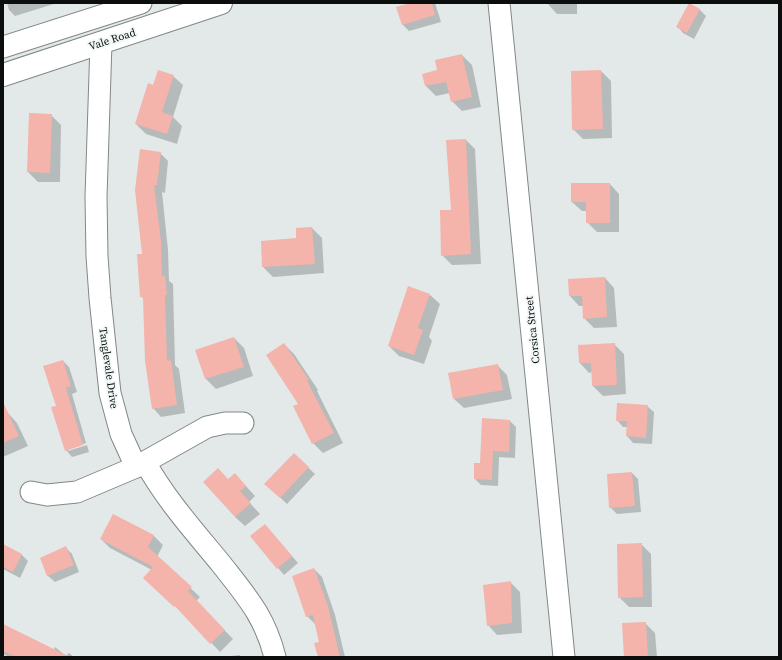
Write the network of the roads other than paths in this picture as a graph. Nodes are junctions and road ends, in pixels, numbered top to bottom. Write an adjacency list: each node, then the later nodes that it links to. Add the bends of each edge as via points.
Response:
1 (141, 3): 5 (street)
2 (221, 3): 4 (main road, Vale Road)
3 (499, 3): 11 (street, Corsica Street)
4 (101, 43): 6 (main road, Vale Road); 8 (street, Tanglevale Drive, via 96,197 99,291 110,393 121,434)
5 (3, 47)
6 (3, 75)
7 (243, 423): 8 (street, via 208,427)
8 (141, 465): 9 (street, via 77,492 47,495); 10 (street, Tanglevale Drive, via 252,603 270,637)
9 (31, 492)
10 (275, 657)
11 (564, 657)

